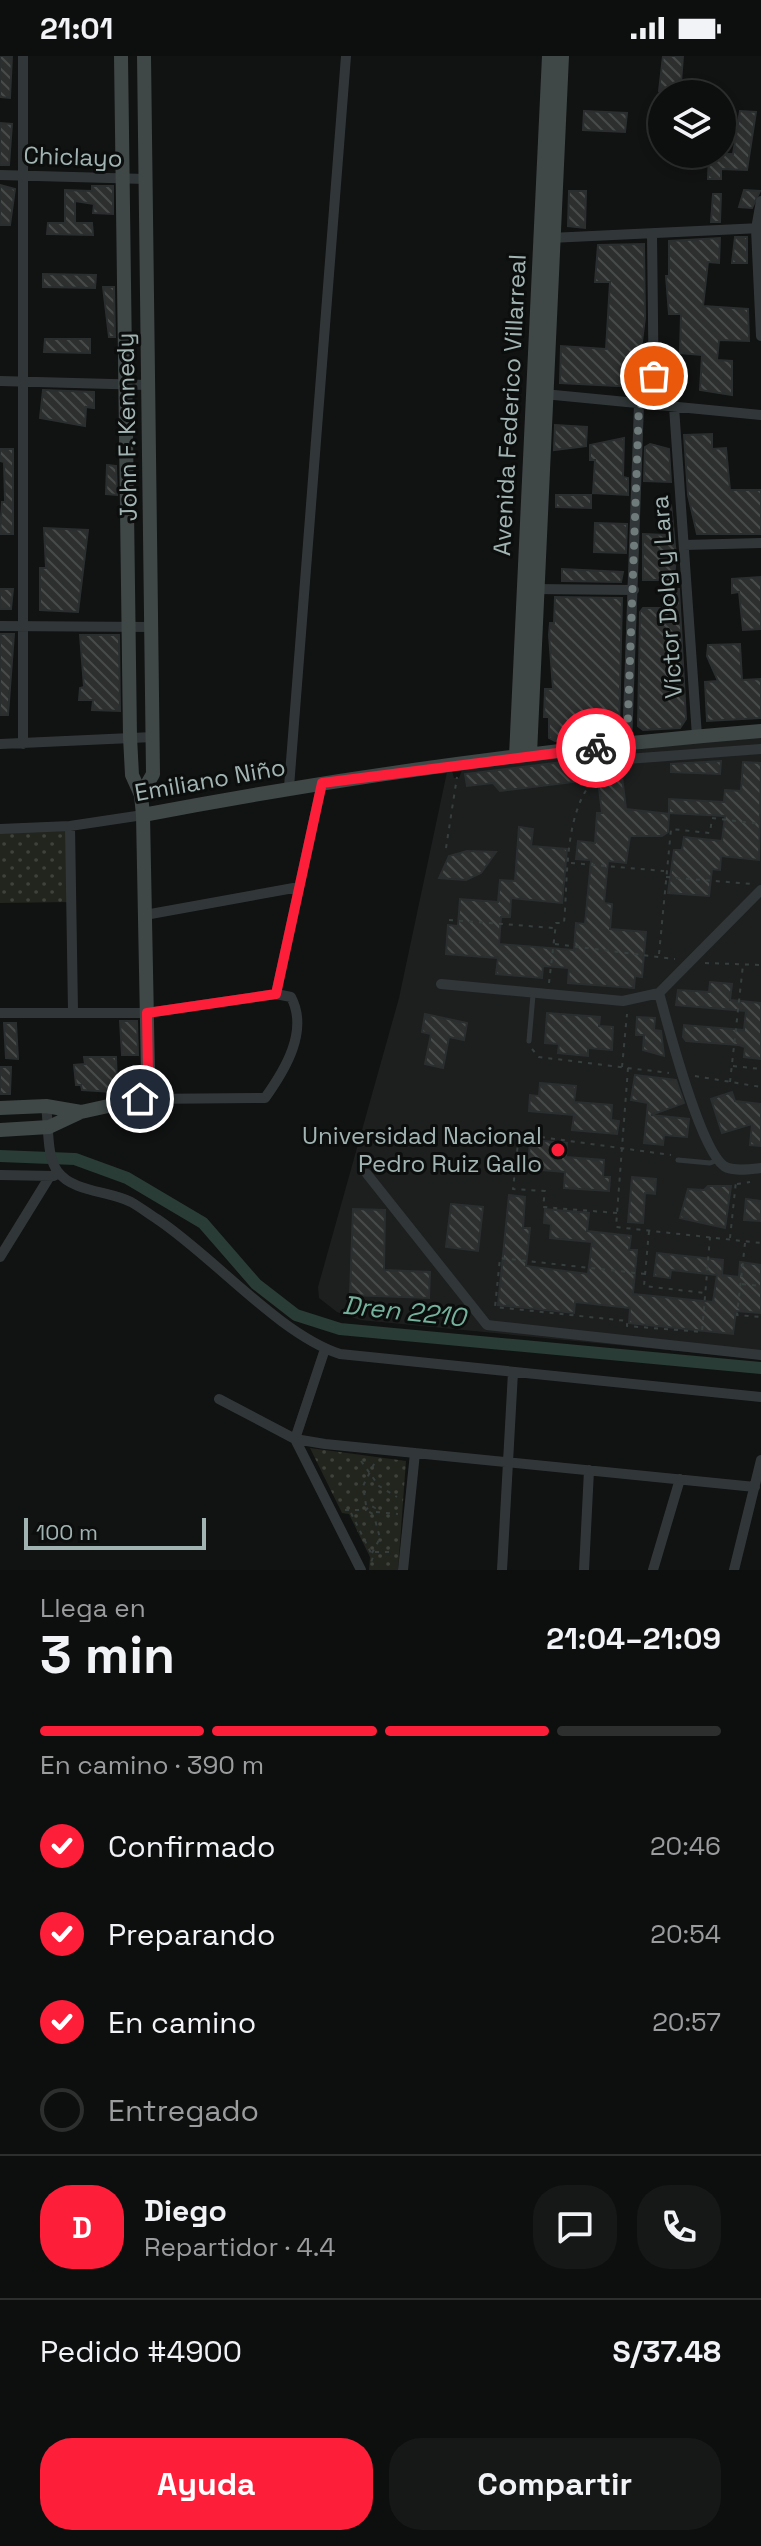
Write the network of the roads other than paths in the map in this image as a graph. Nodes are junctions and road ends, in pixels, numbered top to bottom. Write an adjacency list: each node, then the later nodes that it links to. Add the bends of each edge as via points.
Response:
1 (23, 56): 8 (street)
2 (121, 56): 9 (street, John F. Kennedy)
3 (144, 56): 10 (street, John F. Kennedy)
4 (346, 56): 43 (street)
5 (549, 56): 14 (street, Avenida Federico Villarreal)
6 (562, 56): 14 (street, Avenida Federico Villarreal)
7 (0, 175): 8 (street, Chiclayo)
8 (24, 175): 9 (street, Chiclayo); 17 (street)
9 (125, 178): 10 (street, Chiclayo); 18 (street, John F. Kennedy)
10 (146, 179): 19 (street, John F. Kennedy)
11 (761, 201): 12 (street)
12 (759, 229): 13 (street); 15 (street)
13 (652, 234): 14 (street); 22 (street)
14 (547, 238): 20 (street, Avenida Federico Villarreal)
15 (761, 336)
16 (0, 381): 17 (street)
17 (23, 383): 18 (street); 30 (street)
18 (127, 385): 19 (street); 31 (street, John F. Kennedy)
19 (149, 385): 32 (street, John F. Kennedy)
20 (540, 394): 21 (street); 27 (street, Avenida Federico Villarreal)
21 (639, 404): 22 (street); 28 (street)
22 (654, 405): 23 (street)
23 (674, 407): 24 (street); 26 (street, Víctor Dolg y Lara)
24 (761, 415)
25 (761, 543): 26 (street)
26 (684, 545): 34 (street, Víctor Dolg y Lara)
27 (531, 588): 28 (street); 41 (street, Avenida Federico Villarreal)
28 (634, 590): 40 (street)
29 (0, 626): 30 (street)
30 (22, 626): 31 (street); 38 (street)
31 (129, 627): 32 (street); 35 (street, John F. Kennedy)
32 (152, 627): 36 (street, John F. Kennedy)
33 (761, 731): 34 (street, Emiliano Niño)
34 (697, 736): 40 (street, Emiliano Niño)
35 (130, 737): 36 (street); 38 (street); 44 (street, John F. Kennedy, via 132,775)
36 (153, 737): 44 (street, John F. Kennedy, via 153,774)
37 (0, 744): 38 (street)
38 (23, 744)
39 (761, 749): 40 (street)
40 (627, 752): 41 (street, Emiliano Niño)
41 (523, 755): 42 (street, Emiliano Niño)
42 (322, 783): 43 (street, Emiliano Niño); 48 (street)
43 (289, 787): 45 (street, Emiliano Niño)
44 (141, 795): 45 (street, John F. Kennedy)
45 (143, 815): 46 (street, Emiliano Niño); 50 (street, John F. Kennedy)
46 (70, 826): 47 (street, Emiliano Niño); 55 (street)
47 (0, 829)
48 (299, 887): 50 (street); 54 (street)
49 (761, 889): 53 (street)
50 (145, 915): 57 (street, John F. Kennedy)
51 (441, 984): 52 (street)
52 (534, 993): 53 (street, via 628,1000); 58 (lane)
53 (659, 993): 65 (street, via 682,1074)
54 (276, 994): 57 (street); 59 (street, via 291,997 298,1011 290,1063 265,1098)
55 (73, 1012): 56 (street); 57 (street)
56 (0, 1013)
57 (147, 1013): 59 (street, John F. Kennedy, via 148,1074)
58 (529, 1041)
59 (140, 1099): 62 (street)
60 (46, 1106): 61 (street); 62 (street); 63 (street)
61 (0, 1108)
62 (81, 1112): 63 (street)
63 (49, 1127): 64 (street); 70 (street)
64 (0, 1130)
65 (718, 1159): 66 (lane); 67 (street, via 737,1169)
66 (678, 1160)
67 (761, 1168)
68 (367, 1174): 73 (street, via 487,1325)
69 (0, 1175): 70 (street)
70 (55, 1175): 71 (street); 72 (street, via 143,1210 195,1244 285,1323)
71 (0, 1257)
72 (325, 1349): 74 (street); 77 (street)
73 (761, 1355)
74 (513, 1372): 75 (street); 80 (street)
75 (761, 1397)
76 (219, 1399): 77 (street)
77 (295, 1439): 78 (street); 85 (street)
78 (415, 1453): 80 (street); 86 (street)
79 (761, 1460): 83 (street)
80 (508, 1462): 81 (street); 84 (street)
81 (589, 1470): 82 (street); 87 (street)
82 (680, 1479): 83 (street); 88 (street)
83 (755, 1487): 89 (street)
84 (505, 1569)
85 (361, 1570)
86 (403, 1570)
87 (584, 1570)
88 (653, 1570)
89 (734, 1570)

